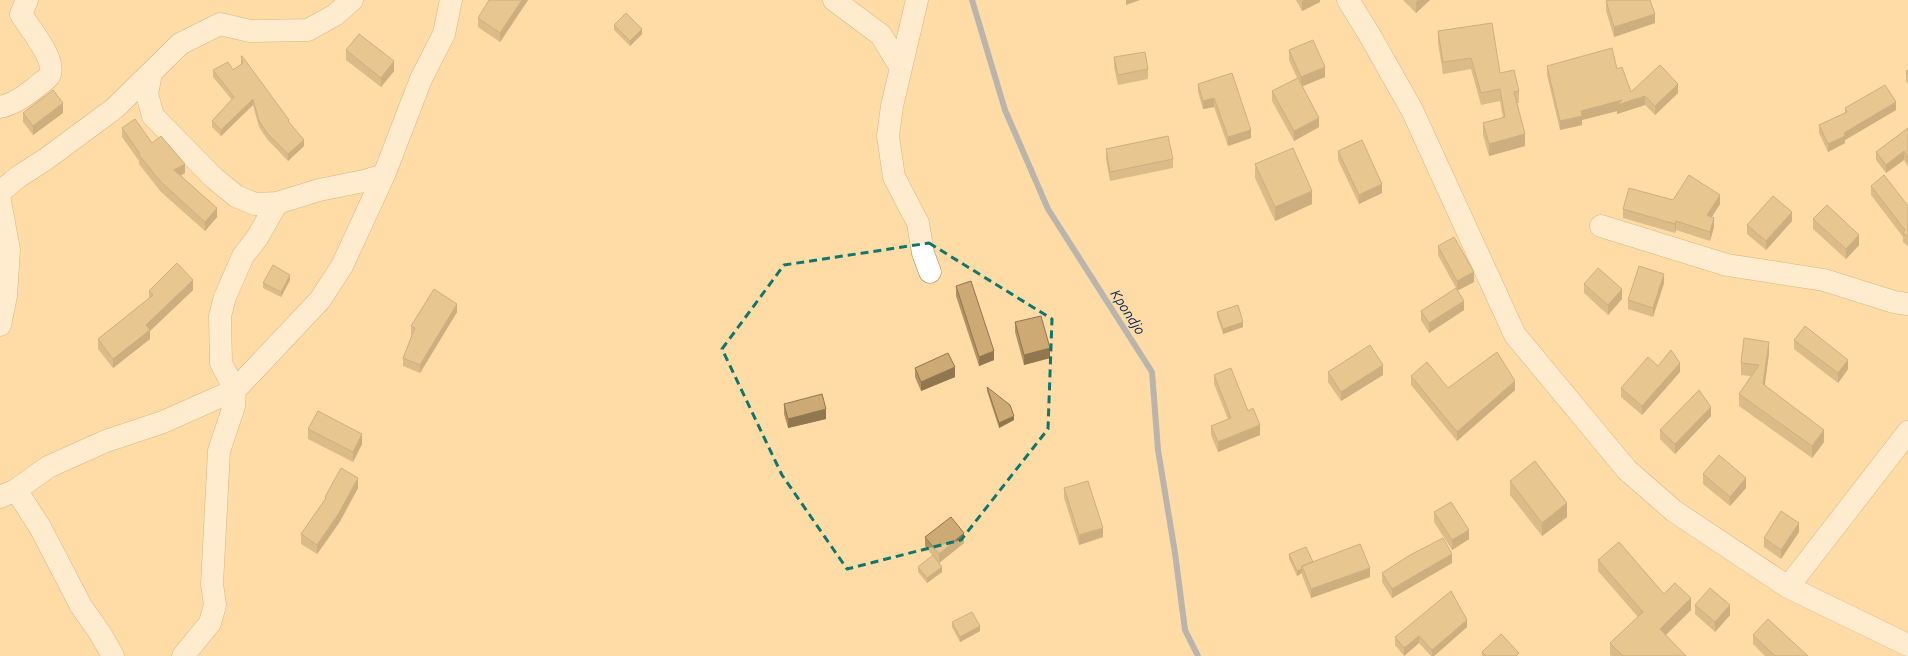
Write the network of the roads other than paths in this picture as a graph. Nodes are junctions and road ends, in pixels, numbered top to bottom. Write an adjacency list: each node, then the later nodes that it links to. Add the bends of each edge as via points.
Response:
1 (27, 0): 9 (street, via 21,14 48,55 52,68 48,76 32,90 8,106)
2 (352, 0): 8 (street, via 335,15 308,30 250,31 220,24 180,44)
3 (451, 0): 10 (street, via 444,34 421,79)
4 (834, 0): 7 (street, via 881,35)
5 (917, 0): 7 (street)
6 (1348, 0): 22 (street, via 1412,110 1515,335 1627,470 1674,510)
7 (901, 68): 16 (street, via 888,136 894,177 918,222 923,253)
8 (151, 73): 11 (street, via 115,108 46,159); 14 (street, via 147,94 153,116 214,178 236,196 255,204)
9 (0, 107)
10 (384, 175): 14 (street); 19 (street, via 342,266 320,300)
11 (9, 176): 12 (street)
12 (0, 192)
13 (0, 201): 18 (street, via 8,250 6,296)
14 (277, 203): 19 (street, via 257,238 243,256 225,297 220,316 222,363)
15 (1601, 226): 17 (street, via 1727,265 1824,280)
16 (930, 272)
17 (1908, 304)
18 (0, 325)
19 (235, 390): 21 (street, via 163,422 106,441 48,467); 25 (street, via 234,406 219,451 212,584 215,605 210,623)
20 (1908, 432): 22 (street)
21 (8, 494): 24 (street, via 40,527 81,606)
22 (1788, 587): 23 (street)
23 (1908, 645)
24 (113, 656)
25 (183, 656)

